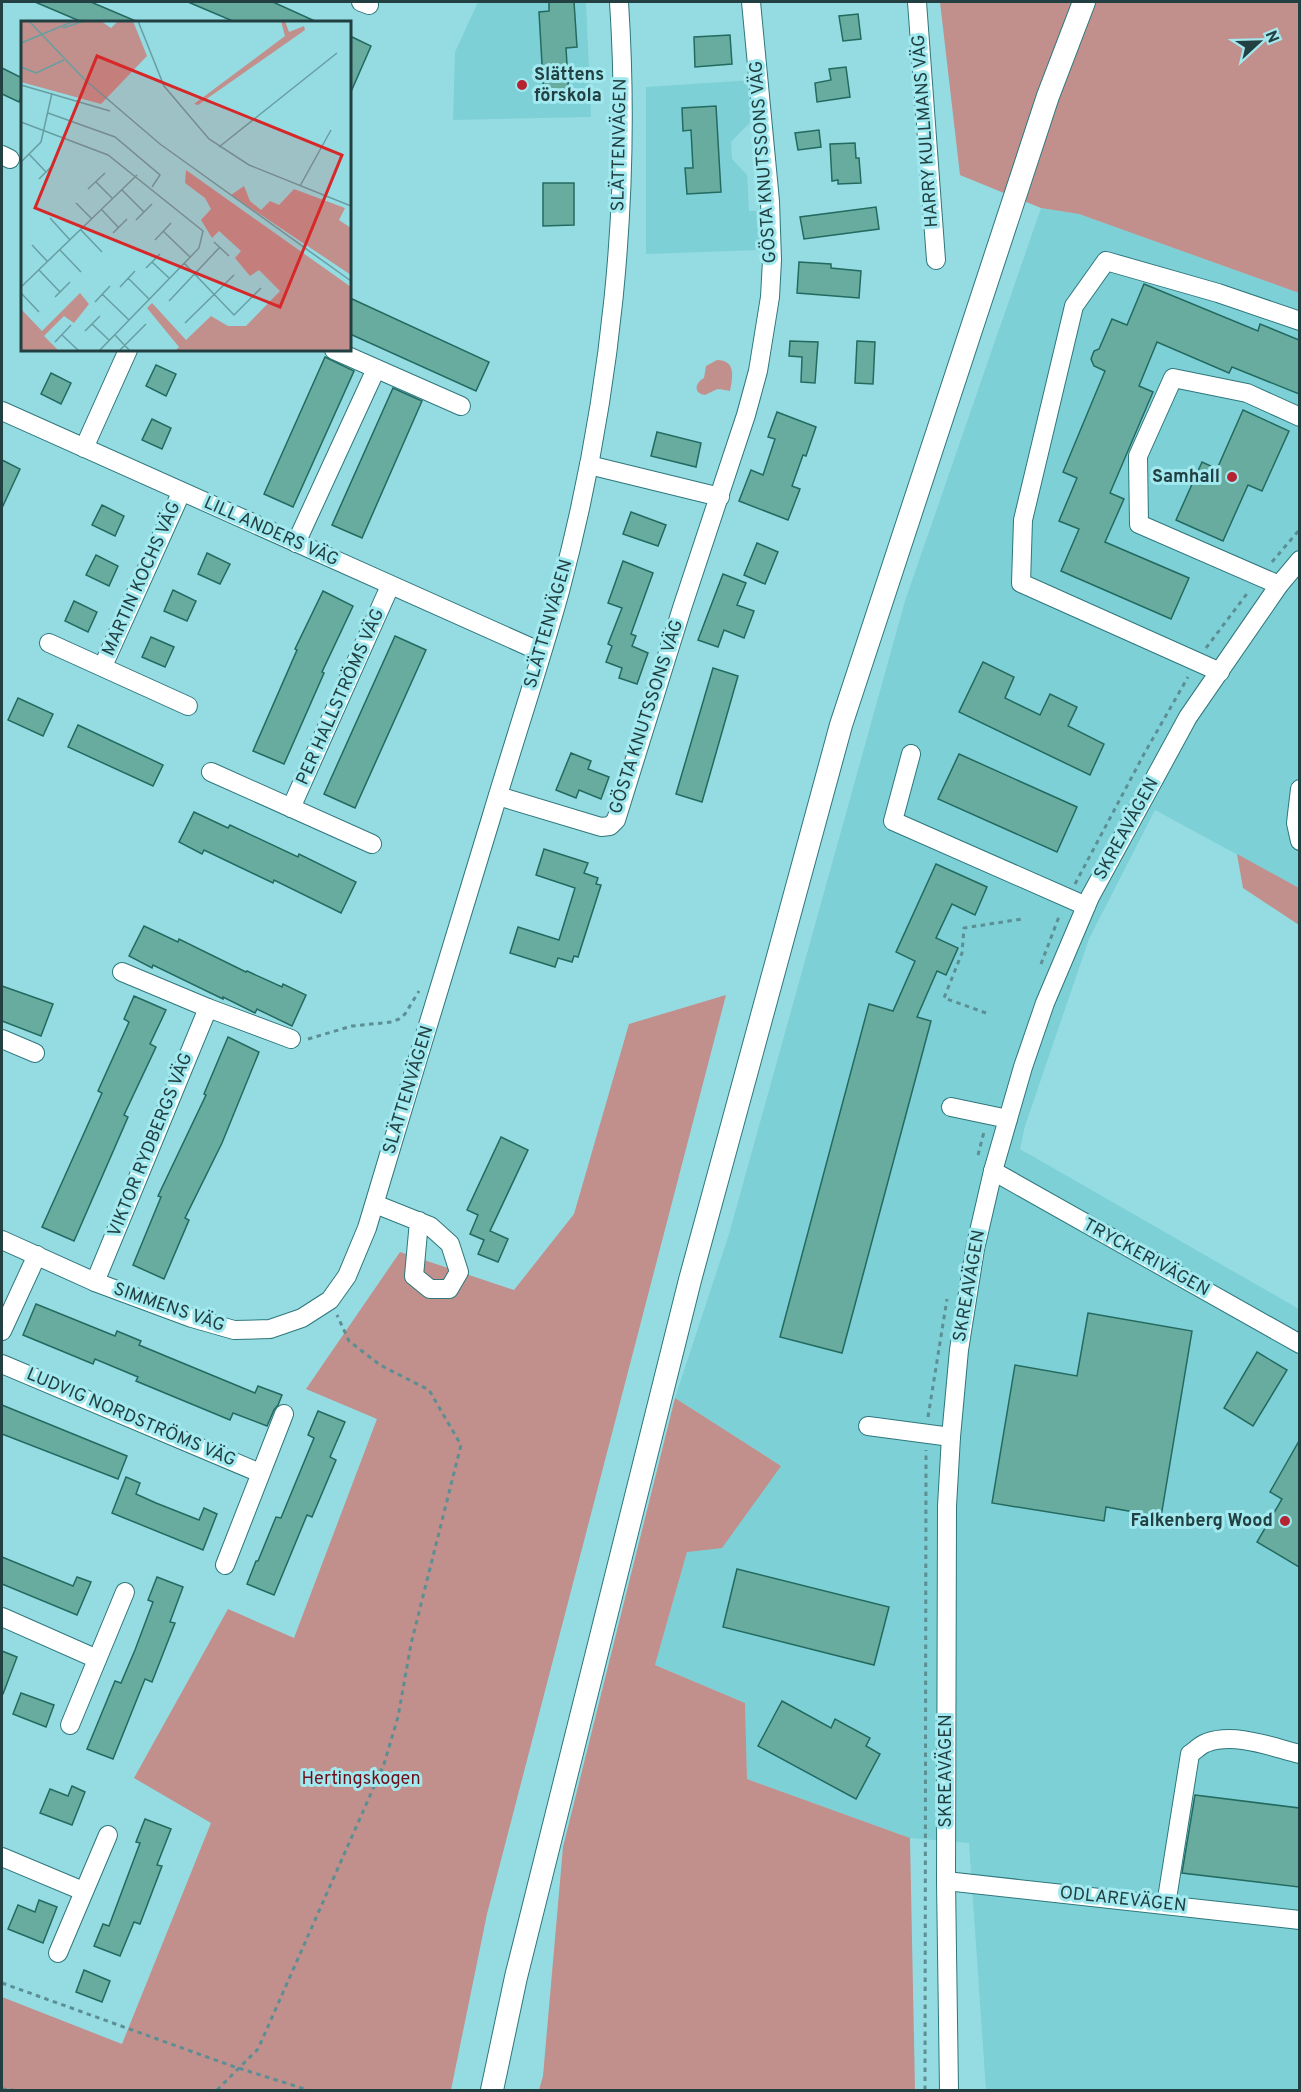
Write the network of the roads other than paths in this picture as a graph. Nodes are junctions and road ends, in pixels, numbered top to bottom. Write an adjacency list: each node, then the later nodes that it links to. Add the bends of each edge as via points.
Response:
1 (619, 2): 14 (street, SLÄTTENVÄGEN, via 622,97 616,280)
2 (751, 2): 16 (street, GÖSTA KNUTSSONS VÄG, via 770,201 770,297 758,371)
3 (917, 2): 5 (street, HARRY KULLMANS VÄG)
4 (1084, 2): 68 (main road, via 1048,96 841,725 690,1280 519,1965)
5 (936, 260)
6 (1299, 321): 24 (street, via 1218,292 1106,261 1074,306 1023,520 1021,583)
7 (128, 351): 13 (street)
8 (336, 351): 9 (street)
9 (376, 369): 10 (street); 17 (street)
10 (462, 406)
11 (2, 411): 13 (street, LILL ANDERS VÄG)
12 (1299, 417): 19 (street, via 1247,393 1173,378 1138,456 1139,524)
13 (84, 448): 15 (street, LILL ANDERS VÄG)
14 (589, 465): 16 (street); 22 (street, SLÄTTENVÄGEN)
15 (181, 493): 17 (street, LILL ANDERS VÄG); 23 (street, MARTIN KOCHS VÄG)
16 (720, 497): 29 (street, GÖSTA KNUTSSONS VÄG, via 616,820 610,826 601,826)
17 (296, 543): 20 (street, LILL ANDERS VÄG)
18 (1299, 560): 19 (street, SKREAVÄGEN)
19 (1279, 585): 24 (street, SKREAVÄGEN)
20 (390, 586): 22 (street, LILL ANDERS VÄG); 30 (street, PER HALLSTRÖMS VÄG)
21 (49, 643): 23 (street, MARTIN KOCHS VÄG)
22 (541, 652): 29 (street, SLÄTTENVÄGEN)
23 (103, 666): 25 (street, MARTIN KOCHS VÄG)
24 (1220, 672): 33 (street, SKREAVÄGEN, via 1188,717)
25 (188, 706)
26 (911, 754): 33 (street, via 893,821)
27 (211, 772): 30 (street, PER HALLSTRÖMS VÄG)
28 (1299, 789): 31 (street)
29 (498, 796): 42 (street, SLÄTTENVÄGEN)
30 (291, 808): 32 (street, PER HALLSTRÖMS VÄG)
31 (1299, 841)
32 (372, 844)
33 (1086, 906): 40 (street, SKREAVÄGEN)
34 (122, 972): 35 (street)
35 (208, 1008): 37 (street); 47 (street, VIKTOR RYDBERGS VÄG)
36 (2, 1039): 38 (street)
37 (291, 1039)
38 (35, 1053)
39 (951, 1107): 40 (street)
40 (999, 1117): 41 (street, SKREAVÄGEN)
41 (993, 1171): 49 (street, TRYCKERIVÄGEN); 53 (street, SKREAVÄGEN, via 958,1350)
42 (375, 1204): 43 (street); 44 (street, SLÄTTENVÄGEN)
43 (419, 1221)
44 (368, 1228): 47 (street, SIMMENS VÄG, via 347,1276 330,1300 302,1318 270,1329 234,1330)
45 (2, 1240): 46 (street, SIMMENS VÄG)
46 (37, 1255): 47 (street, SIMMENS VÄG); 48 (street)
47 (94, 1282)
48 (2, 1331)
49 (1299, 1344)
50 (2, 1364): 54 (street, LUDVIG NORDSTRÖMS VÄG)
51 (284, 1414): 54 (street)
52 (868, 1426): 53 (street)
53 (951, 1437): 63 (street, SKREAVÄGEN, via 947,1506)
54 (260, 1473): 55 (street)
55 (225, 1565)
56 (125, 1592): 58 (street)
57 (2, 1617): 58 (street)
58 (97, 1659): 59 (street)
59 (70, 1725)
60 (1299, 1754): 65 (street, via 1242,1740 1205,1743 1190,1754)
61 (108, 1835): 64 (street)
62 (2, 1857): 64 (street)
63 (946, 1881): 65 (street, ODLAREVÄGEN); 69 (street, SKREAVÄGEN)
64 (83, 1891): 67 (street)
65 (1166, 1905): 66 (street, ODLAREVÄGEN)
66 (1299, 1920)
67 (58, 1953)
68 (492, 2091)
69 (949, 2091)

